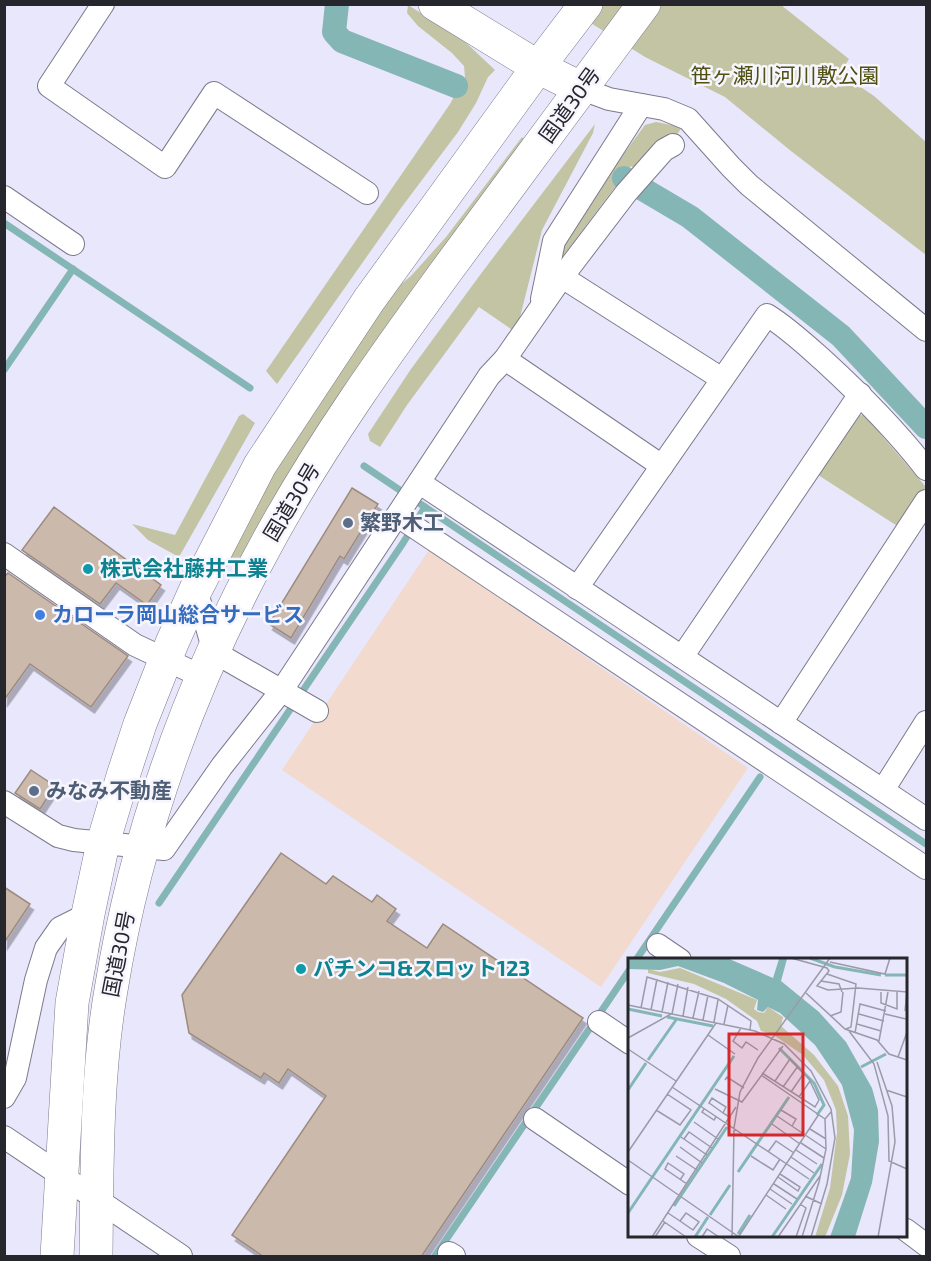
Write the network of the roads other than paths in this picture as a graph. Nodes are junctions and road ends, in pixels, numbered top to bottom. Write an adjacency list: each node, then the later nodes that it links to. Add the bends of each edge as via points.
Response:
1 (103, 4): 9 (street, via 49,86 165,167 214,93)
2 (435, 4): 5 (main road)
3 (586, 4): 5 (main road, 国道30号)
4 (644, 4): 6 (main road, 国道30号)
5 (538, 68): 6 (main road); 24 (main road, 国道30号, via 369,300 298,406 260,465)
6 (591, 76): 7 (street, via 609,99); 26 (main road, 国道30号, via 394,343 332,435)
7 (641, 105): 13 (street, via 554,242); 14 (street, via 688,119 749,185)
8 (673, 145): 12 (street, via 626,193)
9 (367, 193)
10 (4, 197): 11 (street)
11 (73, 244)
12 (562, 277): 13 (street); 16 (street)
13 (539, 310): 15 (street)
14 (927, 330)
15 (505, 359): 18 (street); 21 (street, via 489,376 431,462)
16 (722, 379): 17 (street, via 767,315 786,326); 18 (street)
17 (860, 394): 19 (street); 25 (street)
18 (662, 466): 23 (street)
19 (927, 469)
20 (927, 501): 29 (street)
21 (410, 508): 23 (street); 27 (street); 34 (street)
22 (4, 554): 26 (street, via 135,645)
23 (577, 588): 25 (street)
24 (196, 589): 26 (main road, 国道30号); 26 (street)
25 (682, 657): 29 (street)
26 (191, 664): 27 (street); 33 (main road, 国道30号, via 184,721)
27 (298, 700): 33 (street, via 222,766 164,849)
28 (927, 722): 30 (street)
29 (781, 723): 30 (street)
30 (883, 790): 32 (street)
31 (4, 802): 33 (street, via 58,836)
32 (927, 819)
33 (115, 852): 35 (main road, 国道30号); 46 (main road, 国道30号, via 119,942 102,1058)
34 (927, 868)
35 (88, 914): 39 (street, via 60,928 46,948); 44 (main road, 国道30号, via 72,1003)
36 (657, 945): 37 (street)
37 (677, 958)
38 (598, 1022): 40 (street)
39 (13, 1042): 41 (street, via 15,1078)
40 (628, 1042)
41 (4, 1097)
42 (535, 1119): 45 (street)
43 (4, 1137): 44 (street)
44 (60, 1176): 46 (street); 50 (main road, 国道30号)
45 (628, 1183)
46 (97, 1201): 51 (main road, 国道30号); 52 (street)
47 (907, 1231): 49 (street)
48 (699, 1237): 53 (street)
49 (927, 1245)
50 (57, 1257)
51 (96, 1257)
52 (181, 1257)
53 (729, 1257)

